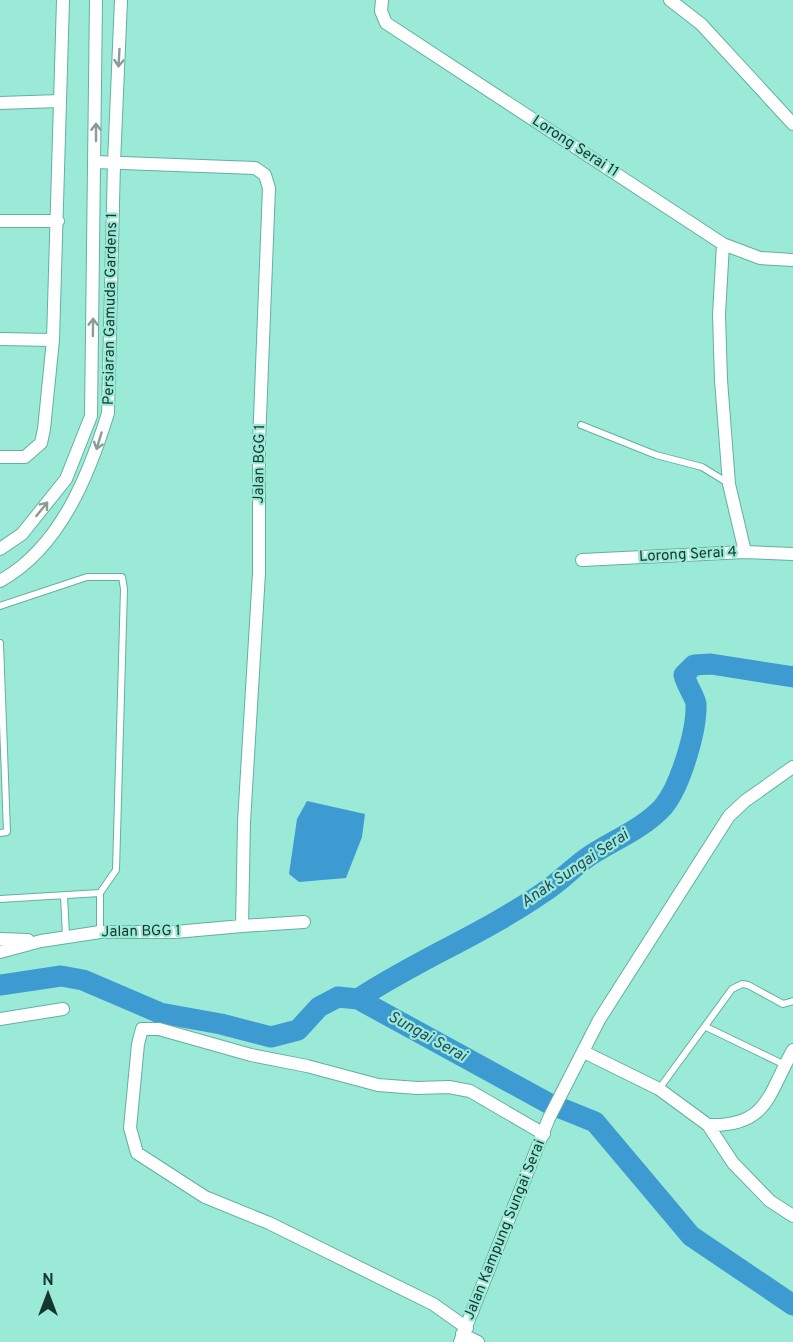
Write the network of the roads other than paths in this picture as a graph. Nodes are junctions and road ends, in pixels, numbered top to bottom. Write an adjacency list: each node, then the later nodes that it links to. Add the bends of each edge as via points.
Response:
1 (63, 0): 6 (street)
2 (96, 0): 9 (street, Persiaran Gamuda Gardens 1, one-way to 2)
3 (121, 0): 10 (street, Persiaran Gamuda Gardens 1, one-way to 10)
4 (382, 0): 13 (street, Lorong Serai 11, via 386,23)
5 (670, 0): 8 (street, via 701,24)
6 (60, 101): 7 (street); 12 (street)
7 (0, 103)
8 (793, 124)
9 (96, 162): 10 (street, Jalan BGG 1); 20 (street, Persiaran Gamuda Gardens 1, one-way to 9, via 22,534 66,480 91,417)
10 (114, 163): 24 (street, Persiaran Gamuda Gardens 1, one-way to 24, via 108,413 96,452 73,500 42,548); 33 (street, Jalan BGG 1, via 255,168 265,175 269,188 259,573 244,822)
11 (0, 221): 12 (street)
12 (58, 221): 16 (street)
13 (723, 244): 14 (street, Lorong Serai 11, via 760,258); 19 (street, via 719,315)
14 (793, 260)
15 (0, 339): 16 (street)
16 (53, 340): 18 (street, via 41,442 26,457)
17 (581, 425): 19 (lane, via 656,455 702,467)
18 (0, 457)
19 (729, 484): 21 (street)
20 (0, 549)
21 (745, 552): 22 (street, Lorong Serai 4); 23 (street, Lorong Serai 4)
22 (793, 554)
23 (582, 560)
24 (0, 581)
25 (0, 606): 29 (lane, via 87,577 122,577 116,870)
26 (0, 643): 28 (lane, via 7,832)
27 (793, 767): 44 (street, Jalan Kampung Sungai Serai, via 729,816 613,996)
28 (0, 833)
29 (100, 893): 30 (lane); 34 (lane)
30 (64, 896): 31 (lane); 35 (lane)
31 (0, 899)
32 (304, 922): 33 (street, Jalan BGG 1)
33 (242, 926): 34 (street, Jalan BGG 1, via 175,932)
34 (100, 932): 35 (street, Jalan BGG 1)
35 (66, 936): 37 (street, Jalan BGG 1)
36 (0, 939): 37 (street, Jalan BGG 1)
37 (41, 941): 38 (street, Jalan BGG 1)
38 (0, 952)
39 (793, 1001): 42 (lane, via 783,1004 748,985 737,986)
40 (63, 1009): 41 (street)
41 (0, 1020)
42 (706, 1027): 45 (lane); 46 (lane)
43 (793, 1050): 45 (street)
44 (584, 1052): 46 (street); 48 (street, Jalan Kampung Sungai Serai)
45 (785, 1065): 47 (street, via 760,1111 730,1126)
46 (659, 1089): 47 (street)
47 (708, 1125): 49 (street, via 733,1163 770,1201)
48 (544, 1134): 50 (street, Jalan Kampung Sungai Serai); 50 (street, via 470,1091 449,1086 378,1085 159,1029 142,1029 130,1128 137,1153 205,1197 269,1223 433,1304)
49 (793, 1216)
50 (463, 1335): 51 (street)
51 (478, 1342)

